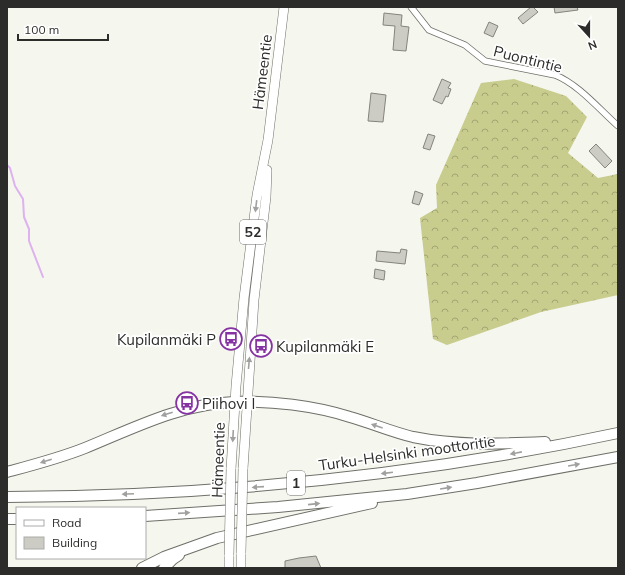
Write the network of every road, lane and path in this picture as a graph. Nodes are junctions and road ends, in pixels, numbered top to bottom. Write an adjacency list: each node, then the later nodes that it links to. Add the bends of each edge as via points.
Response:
1 (284, 7): 4 (main road, Hämeentie / 52)
2 (411, 7): 3 (street, Puontintie, via 429,30 465,45 485,61 563,78)
3 (618, 126)
4 (268, 140): 5 (main road, Hämeentie / 52, one-way to 5, via 255,210); 6 (main road, Hämeentie / 52, one-way to 4, via 266,197)
5 (235, 402): 6 (highway); 10 (highway, one-way to 10, via 202,405 159,416 83,448); 17 (main road, Hämeentie / 52, one-way to 17, bridge)
6 (246, 402): 8 (highway, one-way to 6, via 450,443 394,432 327,410); 18 (main road, Hämeentie / 52, bridge)
7 (618, 433): 8 (highway, Turku-Helsinki moottoritie / 1)
8 (581, 440): 12 (highway, Turku-Helsinki moottoritie / 1, one-way to 12, via 432,466 270,486 190,492)
9 (618, 457): 11 (highway, 1, one-way to 9)
10 (7, 472)
11 (407, 494): 13 (highway, 1, one-way to 11, via 278,507); 14 (highway, via 217,538)
12 (7, 497)
13 (146, 516)
14 (190, 549): 15 (highway, via 164,557); 16 (highway)
15 (142, 568)
16 (164, 568)
17 (229, 568)
18 (241, 568)

